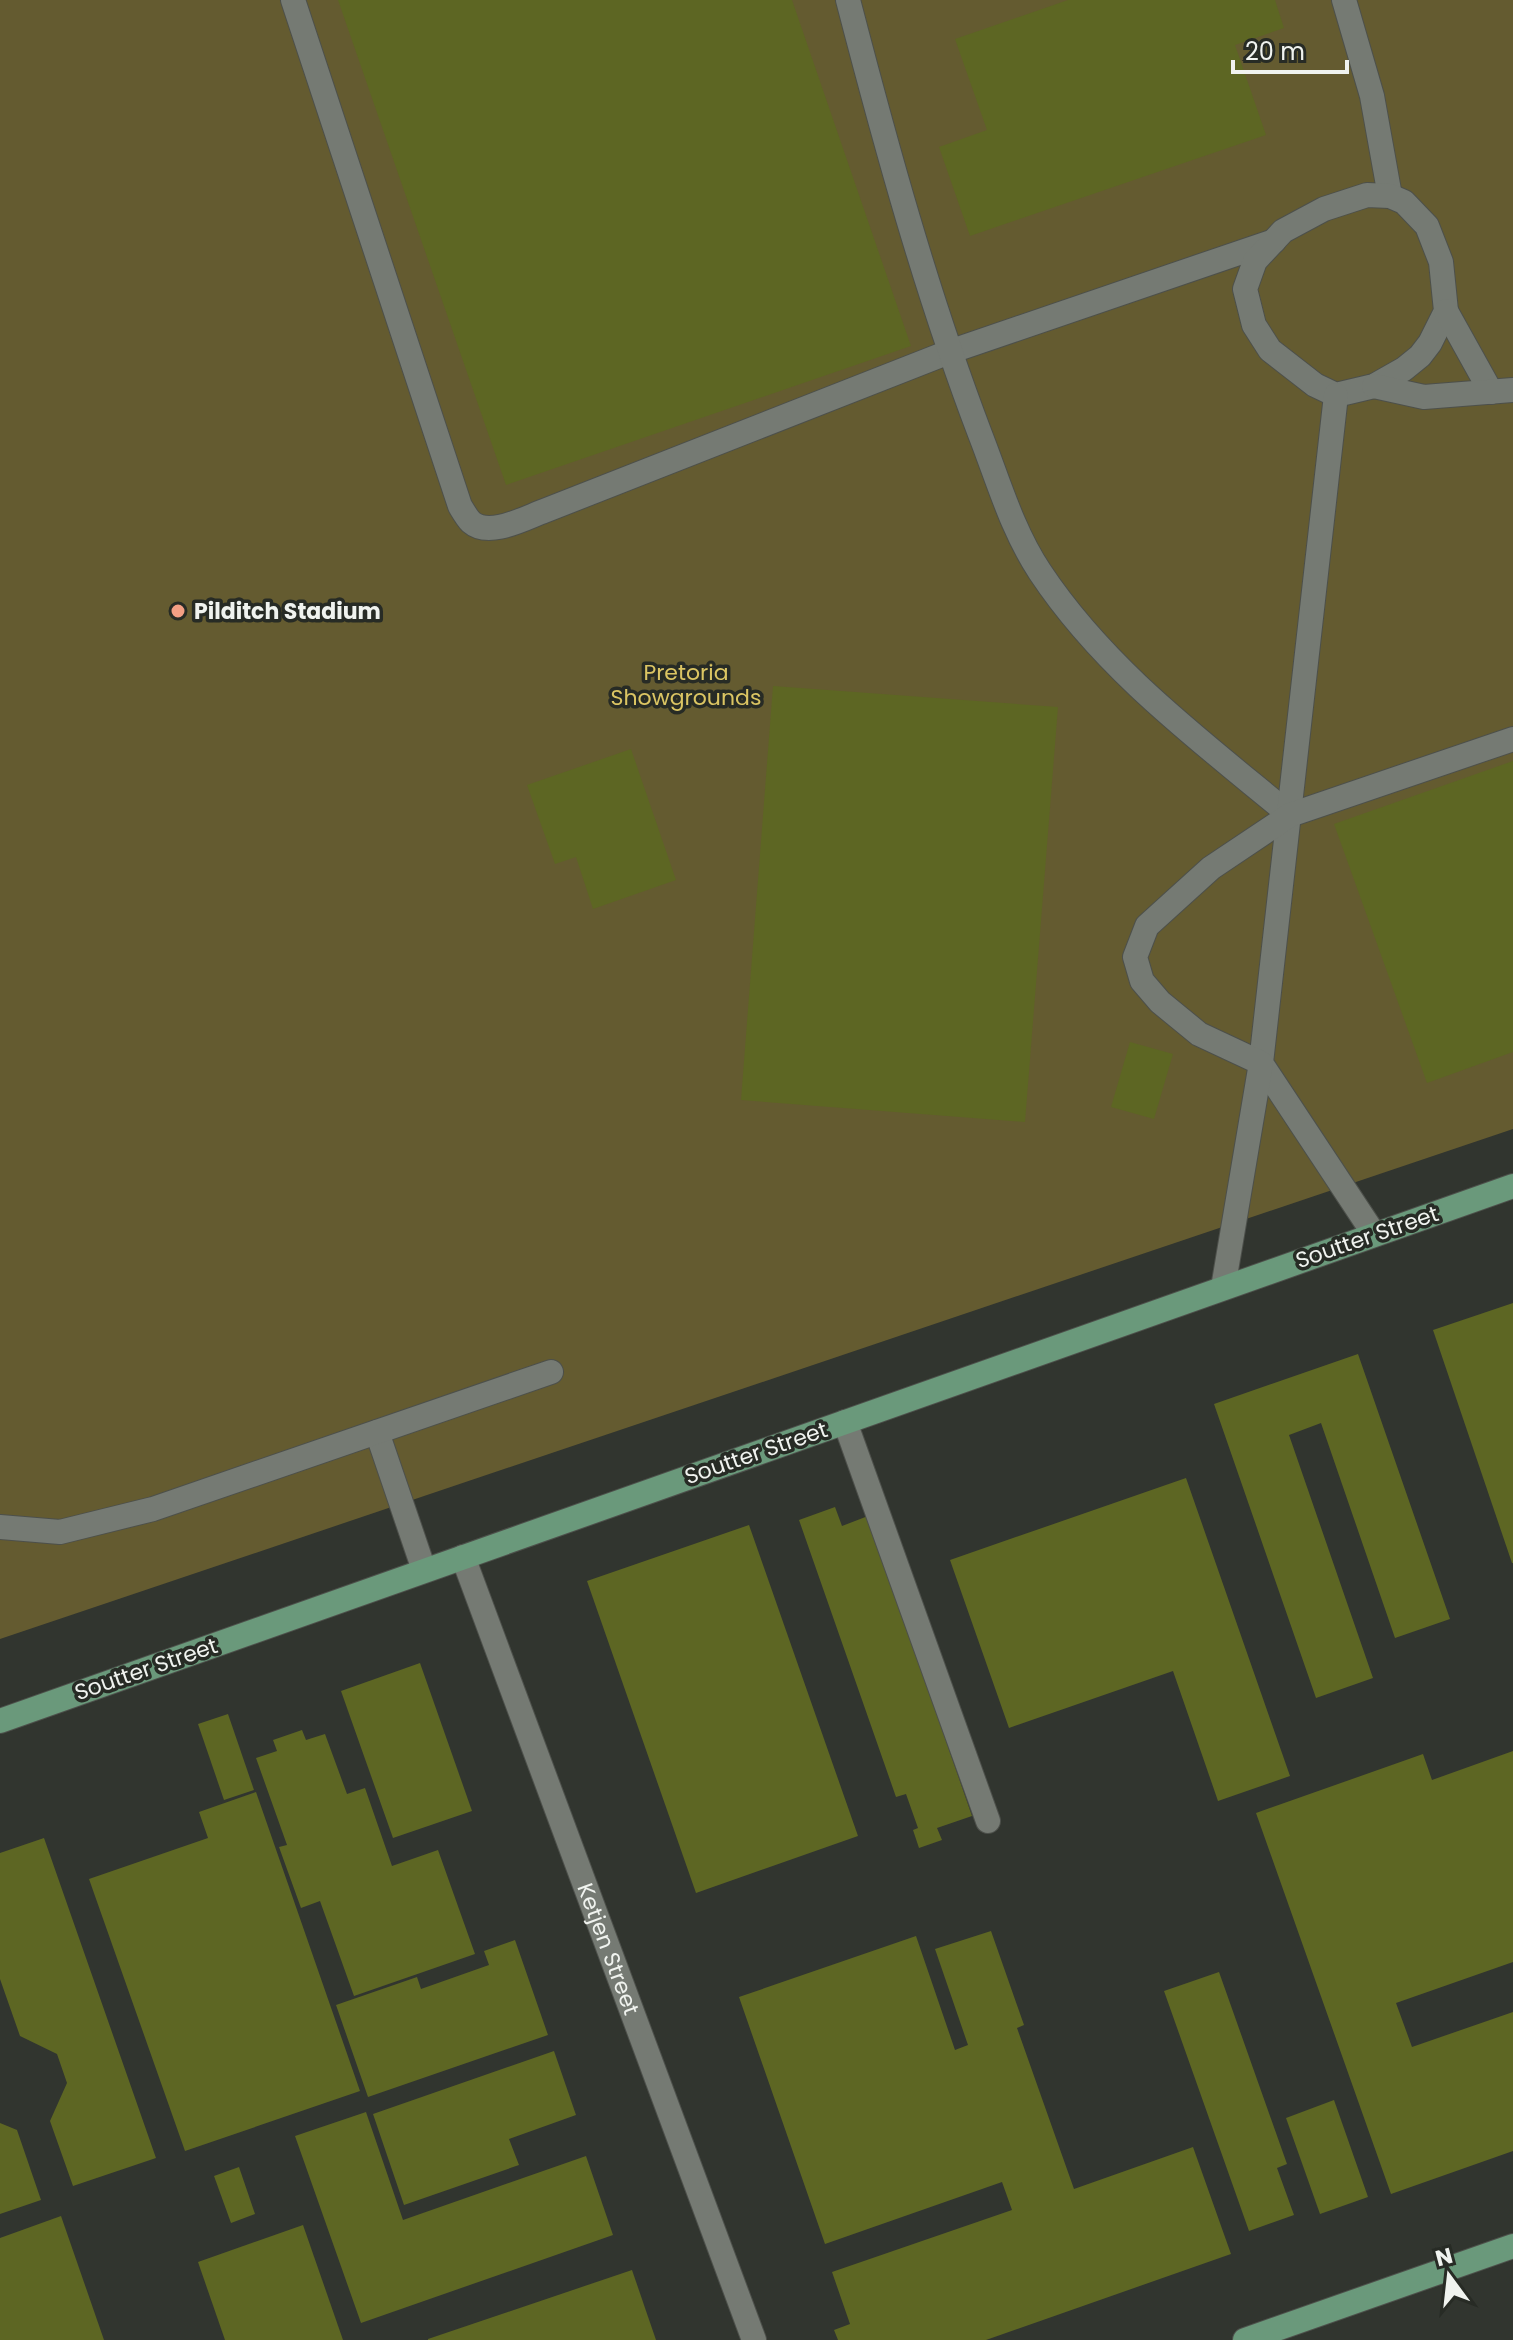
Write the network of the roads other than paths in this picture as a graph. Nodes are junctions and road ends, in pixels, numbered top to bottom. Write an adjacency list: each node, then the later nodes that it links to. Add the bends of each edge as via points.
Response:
1 (293, 0): 7 (street, via 460,506 473,524 498,527 532,515)
2 (848, 0): 7 (street, via 890,161)
3 (1344, 0): 4 (street, via 1372,96)
4 (1390, 196): 5 (street, via 1367,195 1324,209); 6 (street, via 1404,202 1427,226 1441,262)
5 (1274, 241): 7 (street); 10 (street, via 1255,261 1245,289 1254,325 1288,366)
6 (1446, 311): 8 (street, via 1420,356); 9 (street)
7 (949, 352): 12 (street, via 1021,541 1053,590 1133,683)
8 (1374, 386): 9 (street, via 1424,397); 10 (street)
9 (1502, 391)
10 (1336, 395): 12 (street)
11 (1513, 739): 12 (street)
12 (1290, 815): 13 (street); 13 (street, via 1181,894 1147,926 1135,957 1142,981 1160,1002 1199,1034)
13 (1261, 1063): 15 (street); 16 (street)
14 (1513, 1186): 15 (main road, Soutter Street)
15 (1374, 1234): 16 (main road, Soutter Street)
16 (1223, 1288): 18 (main road, Soutter Street)
17 (551, 1372): 19 (street)
18 (845, 1422): 21 (main road, Soutter Street); 24 (street)
19 (377, 1432): 20 (street, via 153,1509 60,1532); 22 (street)
20 (0, 1527)
21 (463, 1557): 22 (main road, Soutter Street); 26 (street, Ketjen Street)
22 (424, 1570): 23 (main road, Soutter Street)
23 (0, 1721)
24 (988, 1821)
25 (1513, 2246): 27 (main road)
26 (754, 2340)
27 (1245, 2340)

